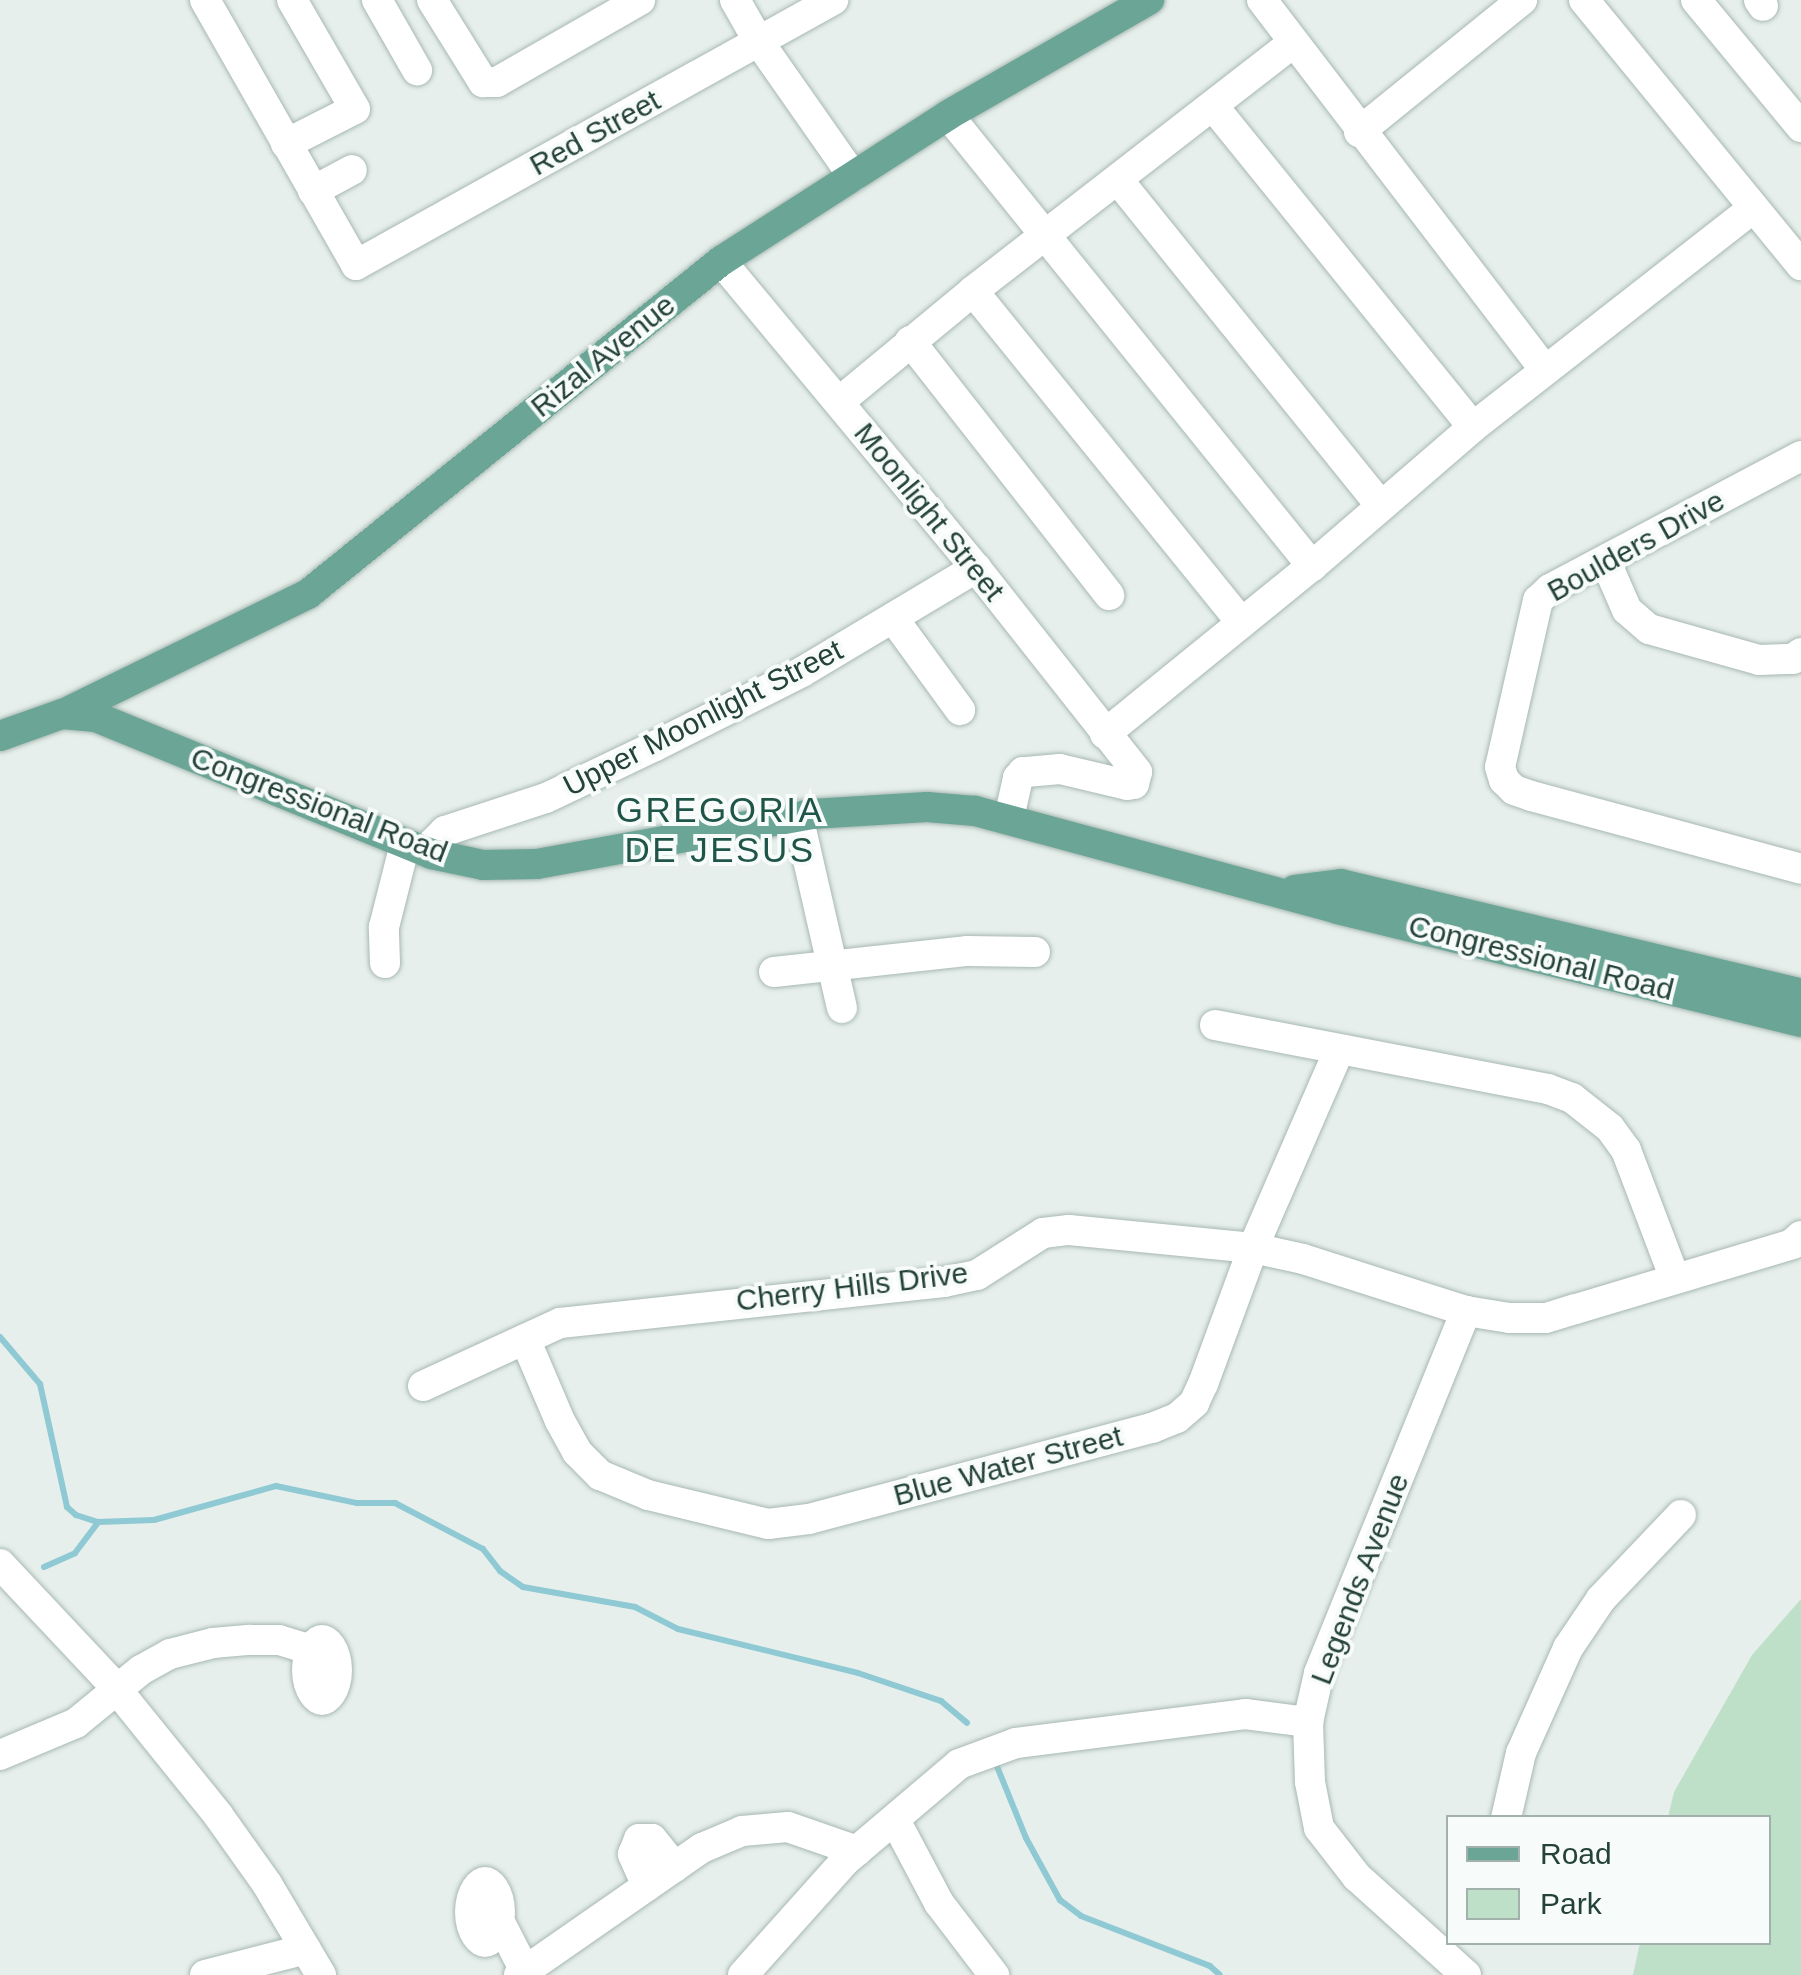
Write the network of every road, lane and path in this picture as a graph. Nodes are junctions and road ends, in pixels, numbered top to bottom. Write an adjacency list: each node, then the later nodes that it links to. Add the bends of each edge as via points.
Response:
1 (205, 0): 20 (street)
2 (292, 0): 20 (street, via 356,109)
3 (377, 0): 15 (street)
4 (432, 0): 5 (street, via 484,82 497,82)
5 (640, 0)
6 (736, 0): 13 (street)
7 (833, 0): 13 (street, Red Street)
8 (1150, 0): 17 (main road, Rizal Avenue)
9 (1262, 0): 14 (street)
10 (1522, 0): 19 (street)
11 (1584, 0): 25 (street)
12 (1696, 0): 18 (street)
13 (759, 42): 22 (street); 24 (street, Red Street, via 356,265)
14 (1292, 44): 16 (street); 19 (street)
15 (417, 70)
16 (1212, 106): 23 (street); 33 (street)
17 (948, 115): 22 (main road, Rizal Avenue); 26 (street)
18 (1801, 127)
19 (1359, 132): 31 (street)
20 (286, 144): 24 (street)
21 (352, 170): 24 (street)
22 (853, 176): 27 (main road, Rizal Avenue)
23 (1118, 180): 26 (street); 35 (street)
24 (314, 191)
25 (1753, 208): 28 (street); 31 (street)
26 (1046, 236): 29 (street); 37 (street)
27 (721, 262): 32 (street, Moonlight Street); 43 (main road, Rizal Avenue, via 308,594)
28 (1801, 265)
29 (973, 290): 30 (street); 41 (street)
30 (910, 341): 32 (street); 39 (street)
31 (1545, 370): 33 (street)
32 (839, 402): 38 (street, Moonlight Street)
33 (1473, 427): 35 (street)
34 (1801, 456): 36 (street, Boulders Drive)
35 (1381, 506): 37 (street)
36 (1606, 562): 42 (street, via 1626,610 1649,629 1759,660); 52 (street, Boulders Drive, via 1538,600 1502,750 1504,780 1530,796)
37 (1312, 566): 41 (street)
38 (976, 568): 40 (street, Upper Moonlight Street); 47 (street, Moonlight Street)
39 (1109, 595)
40 (893, 618): 44 (street); 51 (street, Upper Moonlight Street, via 802,672 593,776 445,830)
41 (1242, 623): 47 (street)
42 (1801, 653)
43 (130, 680): 45 (main road, Rizal Avenue); 46 (main road, via 122,702)
44 (960, 710)
45 (62, 714): 46 (main road, Congressional Road); 48 (main road, Congressional Road)
46 (124, 728): 51 (main road, Congressional Road)
47 (1105, 734): 50 (street, Moonlight Street, via 1134,765 1137,779 1127,785 1060,769 1023,772)
48 (0, 736)
49 (798, 816): 50 (main road, Congressional Road, via 927,807); 51 (main road, Congressional Road, via 537,864 484,864); 56 (street)
50 (1009, 818): 53 (main road, Congressional Road, via 1089,845)
51 (418, 849): 55 (street, via 384,927)
52 (1801, 869)
53 (1282, 891): 58 (main road, Congressional Road, via 1341,884); 60 (main road, Congressional Road)
54 (1035, 952): 56 (street, via 968,950)
55 (385, 963)
56 (832, 966): 57 (street); 59 (street)
57 (774, 972)
58 (1801, 994)
59 (842, 1008)
60 (1801, 1022)
61 (1215, 1025): 62 (street)
62 (1339, 1050): 64 (street, Blue Water Street); 65 (street, via 1548,1089 1595,1114 1639,1144)
63 (1801, 1236): 65 (street, Cherry Hills Drive)
64 (1253, 1248): 66 (street, Cherry Hills Drive); 67 (street, Cherry Hills Drive, via 1042,1233 976,1275 944,1282 588,1317); 67 (street, Blue Water Street, via 1204,1384 1177,1418 788,1522 768,1524 648,1495 600,1475 569,1437)
65 (1675, 1279): 66 (street, Cherry Hills Drive, via 1546,1318)
66 (1466, 1311): 73 (street, Legends Avenue, via 1319,1673)
67 (526, 1338): 68 (street, Cherry Hills Drive)
68 (423, 1386)
69 (1681, 1515): 75 (street, via 1601,1600 1568,1648 1521,1754)
70 (0, 1564): 72 (street)
71 (308, 1649): 72 (street, via 279,1640 213,1643 170,1654)
72 (118, 1690): 74 (street, via 76,1723); 82 (street, via 218,1815)
73 (1308, 1722): 76 (street, via 1246,1714 1016,1743 959,1764); 81 (street, Legends Avenue, via 1319,1828 1357,1877)
74 (0, 1755)
75 (1507, 1815)
76 (895, 1820): 77 (street); 86 (street, via 939,1903)
77 (857, 1851): 78 (street, via 788,1827 742,1831); 85 (street)
78 (675, 1867): 79 (street); 79 (street, via 652,1839 639,1840 633,1854)
79 (647, 1886): 83 (street)
80 (492, 1906): 83 (street)
81 (1444, 1942): 87 (street, Legends Avenue)
82 (314, 1962): 84 (street)
83 (522, 1973)
84 (205, 1975)
85 (743, 1975)
86 (994, 1975)
87 (1466, 1975)

